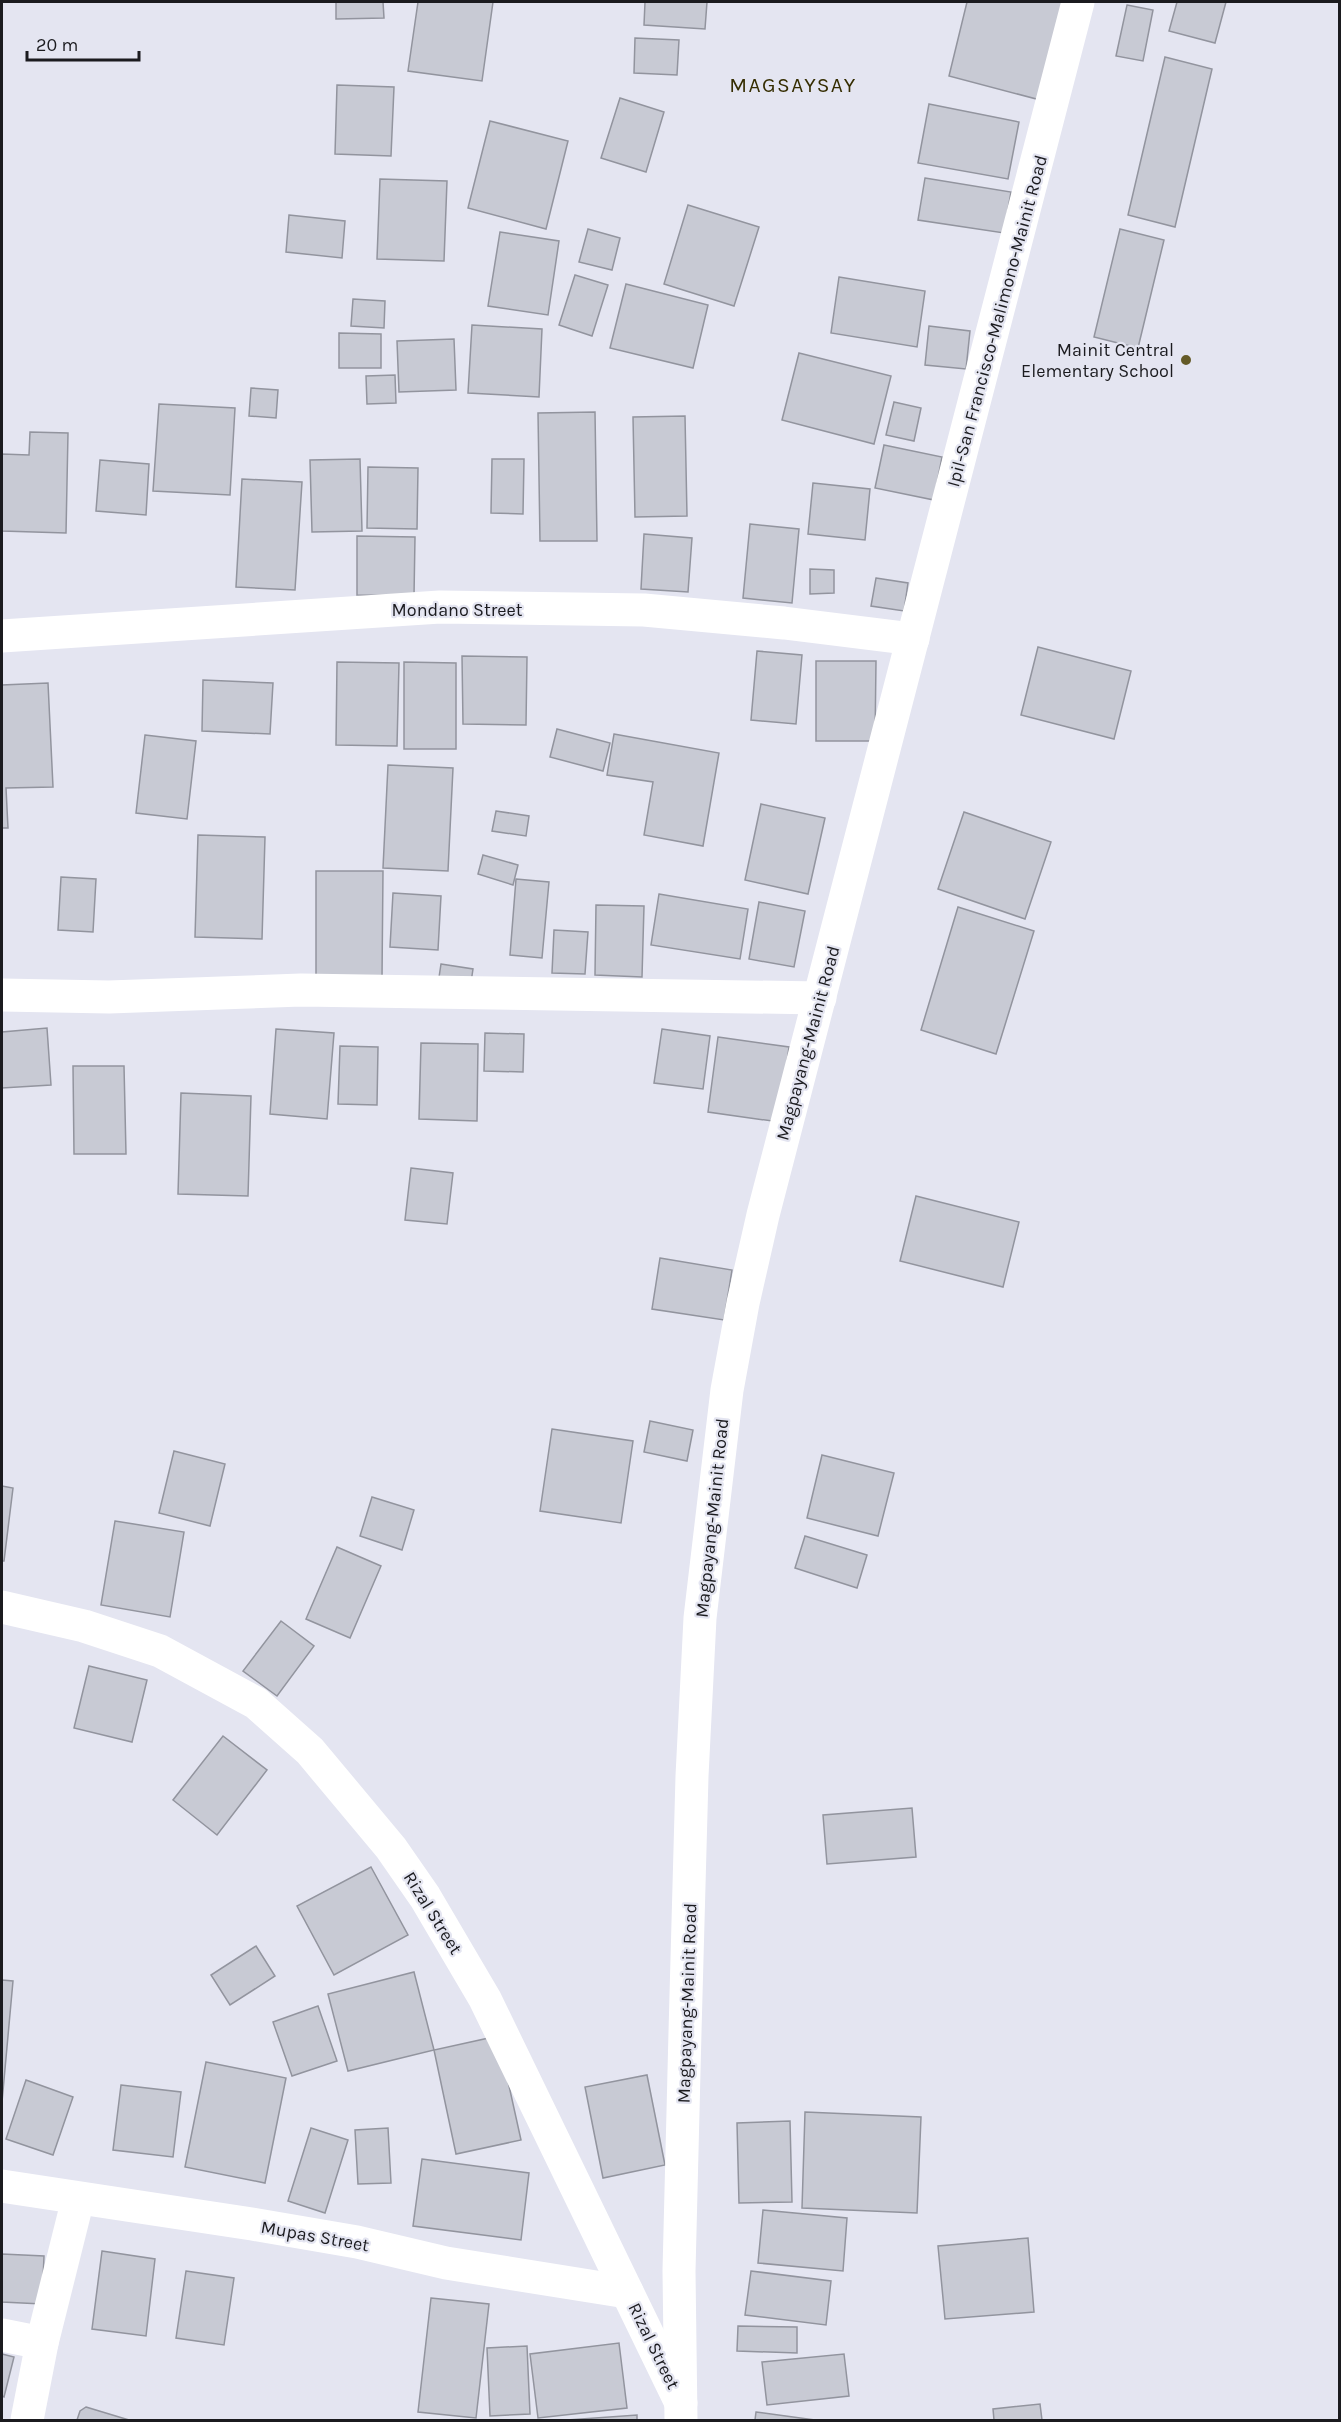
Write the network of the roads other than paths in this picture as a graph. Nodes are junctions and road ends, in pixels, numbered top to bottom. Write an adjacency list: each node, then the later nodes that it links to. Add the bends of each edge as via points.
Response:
1 (1078, 2): 3 (street, Ipil-San Francisco-Malimono-Mainit Road)
2 (2, 636): 3 (street, Mondano Street, via 440,607 644,610)
3 (913, 639): 5 (street, Magpayang-Mainit Road)
4 (2, 995): 5 (street, via 109,997 301,990)
5 (820, 998): 12 (street, Magpayang-Mainit Road, via 743,1303 707,1540 692,1776 680,2271)
6 (2, 1607): 9 (street, Rizal Street, via 84,1626 160,1651 256,1703 310,1751 391,1848 485,1999)
7 (2, 2186): 8 (street, Mupas Street)
8 (78, 2199): 9 (street, Mupas Street, via 264,2226 446,2263); 11 (street)
9 (627, 2292): 12 (street, Rizal Street)
10 (2, 2336): 11 (street)
11 (42, 2343): 13 (street)
12 (681, 2412)
13 (27, 2421)

